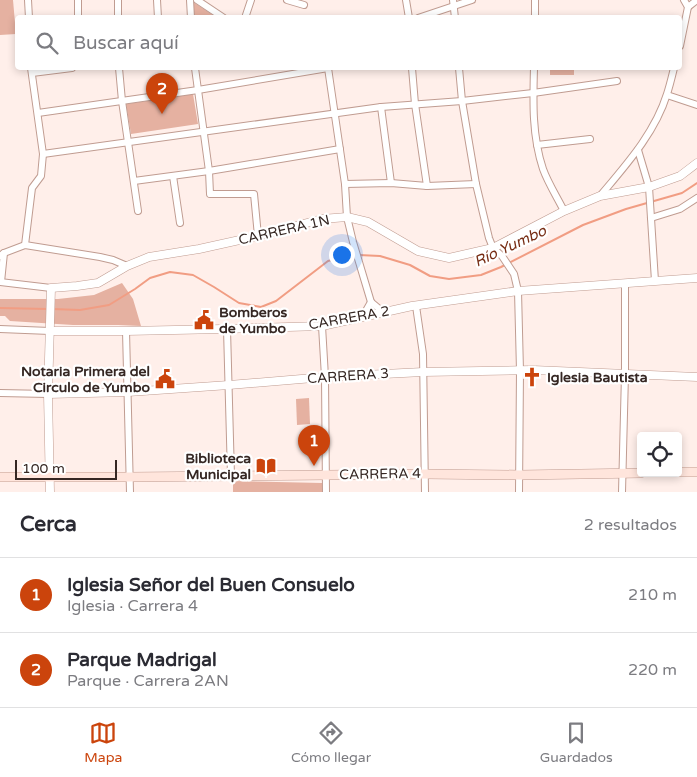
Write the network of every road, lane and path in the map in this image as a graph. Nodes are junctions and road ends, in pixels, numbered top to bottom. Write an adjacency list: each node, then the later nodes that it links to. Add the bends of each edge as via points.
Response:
1 (28, 0): 17 (street)
2 (78, 0): 18 (street)
3 (118, 0): 19 (street)
4 (157, 0): 20 (street)
5 (190, 0): 21 (street)
6 (197, 0): 22 (street)
7 (251, 0): 23 (street)
8 (286, 0): 15 (street)
9 (406, 0): 24 (street)
10 (472, 0): 14 (street)
11 (535, 0): 26 (street)
12 (684, 0): 16 (street)
13 (697, 0): 16 (street)
14 (454, 3): 25 (street)
15 (304, 5)
16 (688, 6): 27 (street)
17 (29, 15)
18 (78, 15)
19 (118, 15)
20 (158, 15)
21 (191, 15)
22 (220, 15)
23 (246, 15)
24 (408, 15)
25 (425, 15)
26 (535, 15)
27 (682, 36)
28 (32, 70): 48 (street)
29 (120, 70): 43 (street)
30 (195, 70): 40 (street)
31 (316, 70): 40 (street)
32 (328, 70): 38 (street)
33 (333, 70): 38 (street)
34 (412, 70): 45 (street)
35 (459, 70): 44 (street)
36 (534, 70): 41 (street)
37 (673, 70): 42 (street)
38 (330, 76): 49 (street)
39 (617, 81): 41 (street)
40 (198, 90): 43 (street); 50 (street)
41 (534, 93): 44 (street); 53 (street)
42 (667, 94): 46 (street); 55 (street)
43 (122, 101): 48 (street); 52 (street)
44 (462, 101): 45 (street); 63 (street)
45 (415, 104): 47 (street); 64 (street)
46 (697, 105)
47 (381, 106): 49 (street); 61 (street)
48 (38, 113): 56 (street)
49 (334, 114): 50 (street); 54 (street)
50 (203, 131): 52 (street); 58 (street)
51 (590, 139): 53 (street)
52 (127, 141): 56 (street); 60 (street)
53 (537, 145): 69 (street, via 543,169)
54 (340, 148): 58 (street); 62 (street)
55 (638, 150): 65 (street); 66 (street)
56 (42, 154): 74 (street, via 41,176 32,188)
57 (697, 163): 65 (street, CARRERA 1N, via 680,176)
58 (209, 171): 59 (street); 73 (street, via 210,194 254,194)
59 (173, 176): 60 (street); 72 (street)
60 (134, 181): 68 (street)
61 (391, 183): 62 (street); 64 (street)
62 (345, 184): 71 (street)
63 (476, 184): 64 (street); 75 (street)
64 (427, 186)
65 (649, 190): 66 (street, CARRERA 1N); 70 (street)
66 (600, 196): 69 (street, CARRERA 1N)
67 (697, 198): 70 (street, via 680,209)
68 (138, 211)
69 (564, 211): 75 (street, CARRERA 1N)
70 (651, 215): 79 (street)
71 (347, 217): 73 (street, CARRERA 1N, via 322,219); 75 (street, CARRERA 1N, via 368,222 418,251 449,258); 84 (street)
72 (180, 223)
73 (258, 236): 77 (street, CARRERA 1N, via 149,257)
74 (25, 245): 76 (street); 77 (street, via 100,257)
75 (493, 248): 83 (street, via 514,274)
76 (2, 254): 80 (street)
77 (127, 266): 82 (street, CARRERA 1N, via 98,283)
78 (697, 278): 79 (street, CARRERA 2)
79 (655, 281): 81 (street, CARRERA 2)
80 (1, 282): 82 (street, CARRERA 1N)
81 (625, 283): 83 (street, CARRERA 2); 95 (street)
82 (51, 290): 91 (street)
83 (518, 291): 85 (street, CARRERA 2); 93 (street)
84 (370, 302): 86 (street); 87 (street)
85 (416, 306): 86 (street, CARRERA 2); 94 (street)
86 (383, 312): 87 (street, CARRERA 2)
87 (363, 316): 88 (street, CARRERA 2)
88 (322, 326): 90 (street, CARRERA 2); 96 (street)
89 (0, 329): 91 (street, CARRERA 2)
90 (227, 329): 92 (street, CARRERA 2); 98 (street)
91 (50, 331): 92 (street, CARRERA 2); 101 (street)
92 (126, 331): 99 (street)
93 (520, 371): 94 (street, CARRERA 3); 95 (street, CARRERA 3); 108 (street)
94 (423, 372): 96 (street, CARRERA 3); 106 (street)
95 (625, 374): 97 (street, CARRERA 3); 104 (street)
96 (325, 377): 98 (street, CARRERA 3); 107 (street)
97 (697, 377)
98 (229, 386): 99 (street, CARRERA 3); 110 (street)
99 (128, 392): 101 (street, CARRERA 3); 112 (street)
100 (0, 393): 101 (street, CARRERA 3)
101 (48, 394): 109 (street)
102 (682, 472): 103 (main road)
103 (697, 472)
104 (623, 473): 105 (main road, CARRERA 4); 108 (main road, CARRERA 4); 118 (street)
105 (637, 473)
106 (425, 474): 107 (main road, CARRERA 4); 108 (main road, CARRERA 4); 116 (street)
107 (326, 475): 110 (main road, CARRERA 4); 115 (street)
108 (520, 475): 117 (street)
109 (50, 476): 111 (main road, CARRERA 4); 112 (main road, CARRERA 4); 113 (street)
110 (231, 476): 112 (main road, CARRERA 4)
111 (0, 477)
112 (129, 477): 114 (street)
113 (50, 492)
114 (130, 492)
115 (326, 492)
116 (425, 492)
117 (519, 492)
118 (622, 492)

